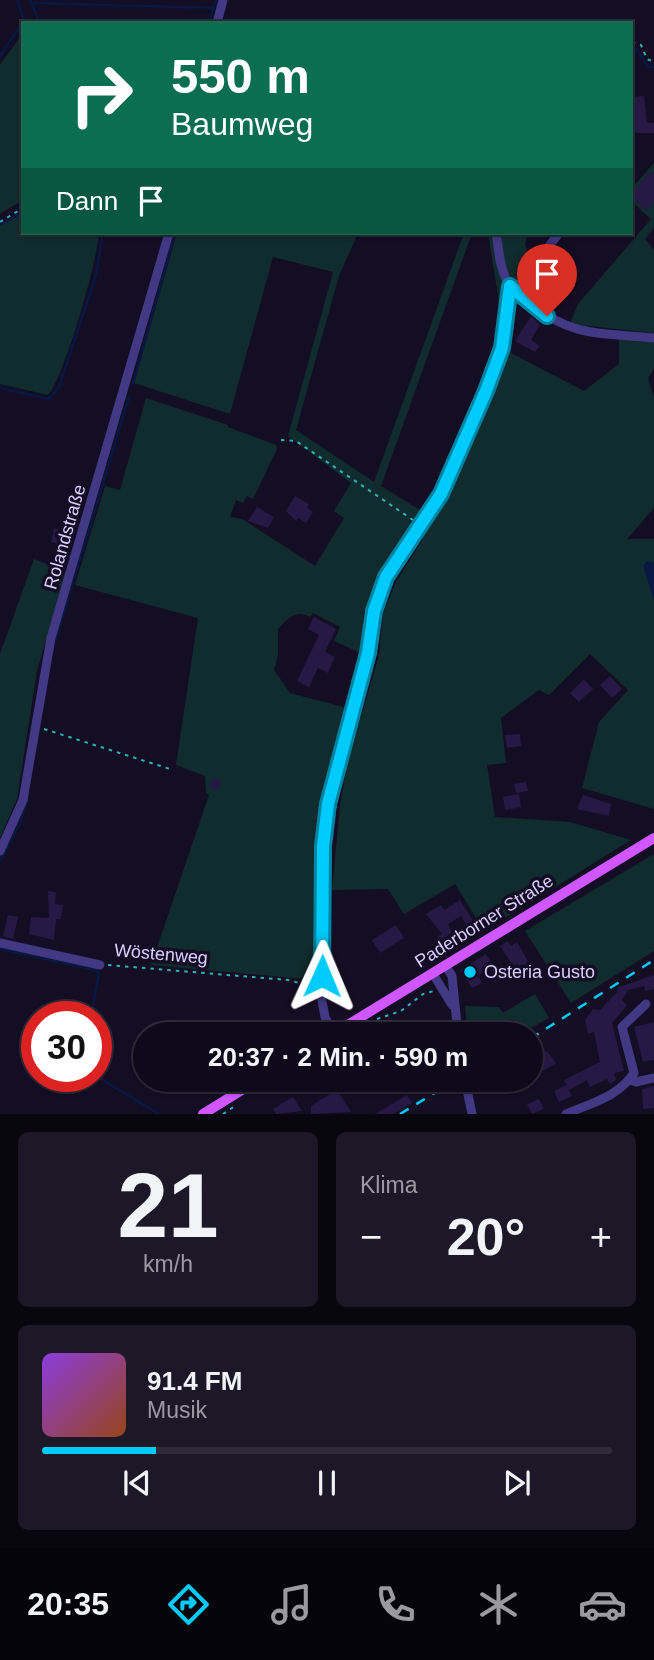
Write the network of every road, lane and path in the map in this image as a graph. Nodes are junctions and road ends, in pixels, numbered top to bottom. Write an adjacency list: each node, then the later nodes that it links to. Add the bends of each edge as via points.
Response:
1 (223, 0): 2 (street)
2 (218, 21)
3 (633, 42): 4 (path, via 641,45 647,59)
4 (654, 62)
5 (21, 209): 6 (path)
6 (0, 222)
7 (168, 235): 14 (street, Rolandstraße, via 51,638)
8 (496, 235): 10 (street, via 502,270)
9 (557, 235): 10 (street)
10 (512, 289): 11 (street, via 574,330); 13 (street, via 492,378 441,494)
11 (654, 338)
12 (281, 440): 13 (path, via 296,440)
13 (420, 525): 23 (street, via 382,588 360,689 337,760 323,846)
14 (35, 726): 15 (path); 17 (street, Rolandstraße, via 23,800)
15 (170, 769)
16 (654, 838): 20 (main road, Paderborner Straße)
17 (0, 851)
18 (0, 943): 19 (street, Wöstenweg)
19 (100, 965): 23 (path, Wöstenweg, via 288,979)
20 (445, 965): 21 (main road, Paderborner Straße); 25 (street, via 452,976)
21 (433, 974): 25 (street); 28 (main road, Paderborner Straße)
22 (440, 990): 26 (path)
23 (320, 991): 27 (street)
24 (646, 1004): 31 (street, via 622,1027 634,1073)
25 (453, 1007): 29 (street)
26 (375, 1020)
27 (327, 1022)
28 (353, 1022)
29 (456, 1022)
30 (654, 1078): 31 (street)
31 (630, 1080): 34 (street, via 621,1091)
32 (239, 1092): 35 (main road)
33 (467, 1092): 36 (street)
34 (587, 1110): 37 (street)
35 (203, 1114)
36 (472, 1114)
37 (566, 1114)

